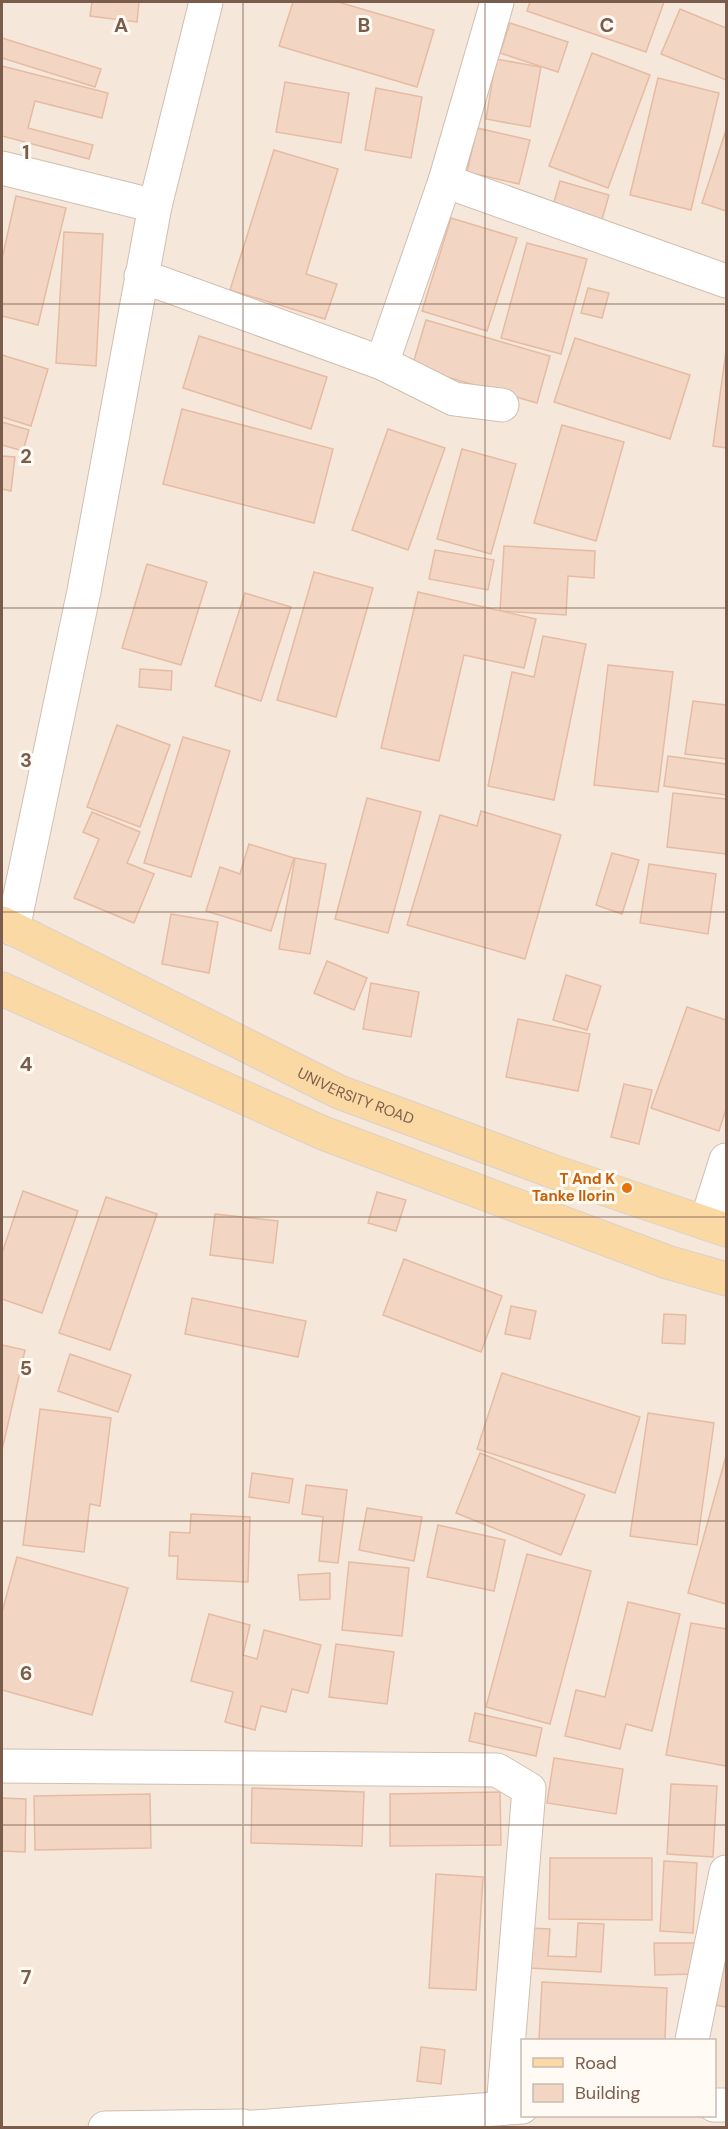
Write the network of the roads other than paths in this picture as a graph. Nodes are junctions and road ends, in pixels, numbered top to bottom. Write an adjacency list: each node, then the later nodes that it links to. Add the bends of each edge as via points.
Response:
1 (206, 2): 5 (street)
2 (497, 2): 4 (street)
3 (2, 168): 5 (street)
4 (445, 180): 7 (street); 8 (street)
5 (155, 206): 6 (street)
6 (141, 276): 8 (street); 10 (street, via 84,591)
7 (726, 280)
8 (382, 363): 9 (street, via 454,399)
9 (502, 405)
10 (7, 926): 13 (main road, UNIVERSITY ROAD, via 339,1092 549,1170)
11 (2, 989): 14 (main road, via 323,1132 667,1262)
12 (726, 1160): 13 (street)
13 (716, 1226)
14 (726, 1279)
15 (2, 1766): 18 (street, via 497,1770 529,1789)
16 (726, 1872): 17 (street)
17 (692, 2039)
18 (513, 2107): 20 (street)
19 (105, 2127): 20 (street)
20 (241, 2127)

